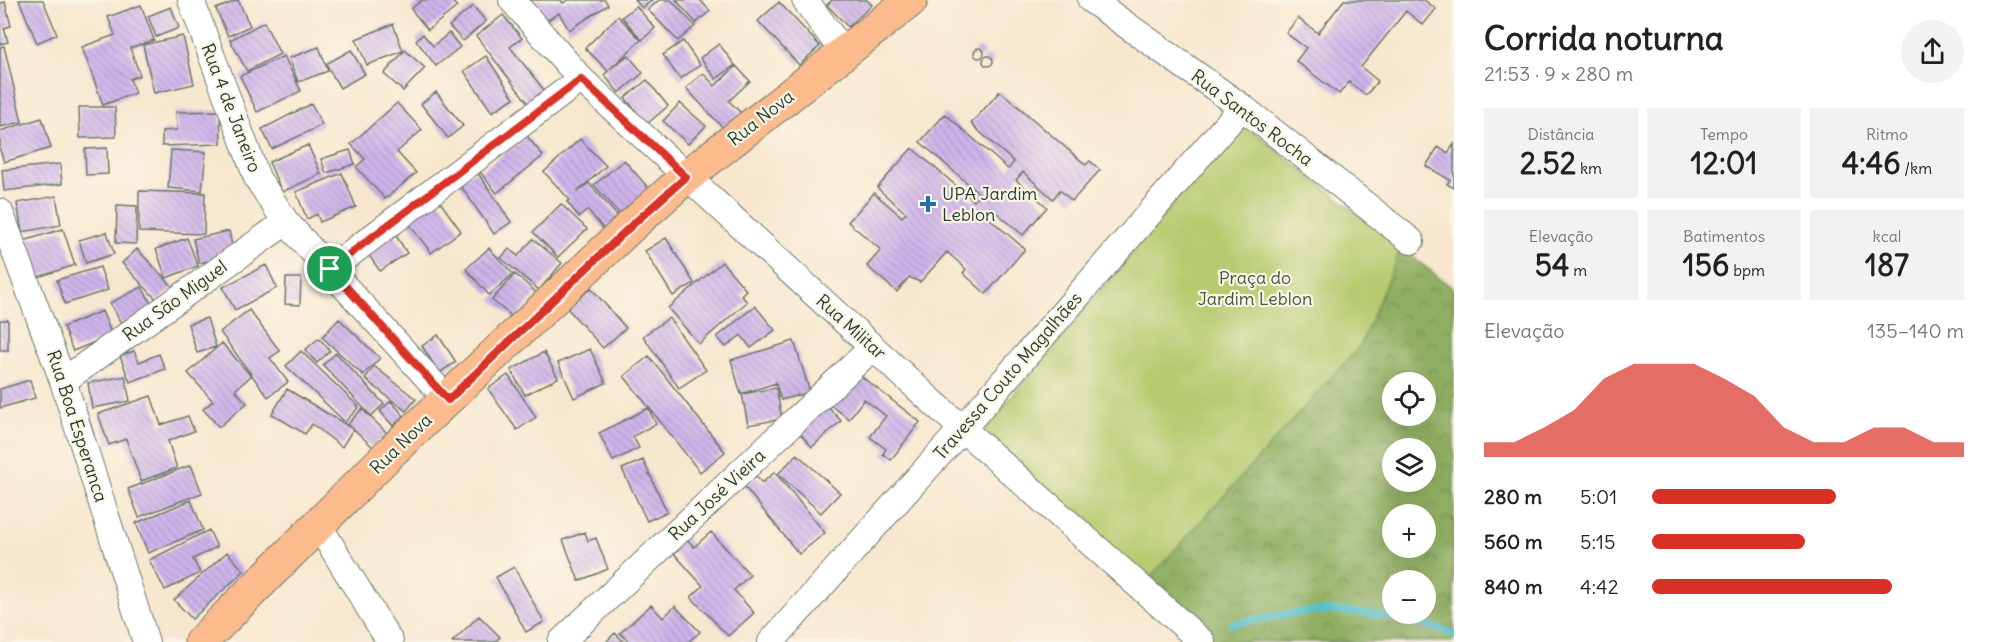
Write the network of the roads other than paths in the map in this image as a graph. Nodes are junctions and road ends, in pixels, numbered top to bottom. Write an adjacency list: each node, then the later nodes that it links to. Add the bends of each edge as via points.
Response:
1 (191, 0): 11 (street, Rua 4 de Janeiro, via 257,178)
2 (512, 0): 7 (street, Rua Militar)
3 (805, 0): 6 (street)
4 (911, 0): 6 (main road, Rua Nova)
5 (1091, 0): 8 (street, Rua Santos Rocha)
6 (844, 53): 9 (main road, Rua Nova)
7 (581, 79): 9 (street, Rua Militar); 13 (street)
8 (1242, 107): 12 (street, Rua Santos Rocha); 17 (street, Travessa Couto Magalhães)
9 (686, 177): 14 (street, Rua Militar); 16 (main road, Rua Nova)
10 (0, 212): 15 (street, Rua Boa Esperanca)
11 (286, 222): 13 (street, Rua 4 de Janeiro); 15 (street, Rua São Miguel)
12 (1411, 241)
13 (330, 269): 16 (street, Rua 4 de Janeiro)
14 (873, 347): 17 (street, Rua Militar); 22 (street, Rua José Vieira)
15 (63, 381): 19 (street, Rua Boa Esperanca)
16 (448, 400): 18 (main road, Rua Nova)
17 (962, 429): 23 (street, Travessa Couto Magalhães); 24 (street, Rua Militar)
18 (319, 526): 20 (main road, Rua Nova); 21 (street)
19 (146, 642)
20 (201, 642)
21 (390, 642)
22 (561, 642)
23 (771, 642)
24 (1202, 642)

